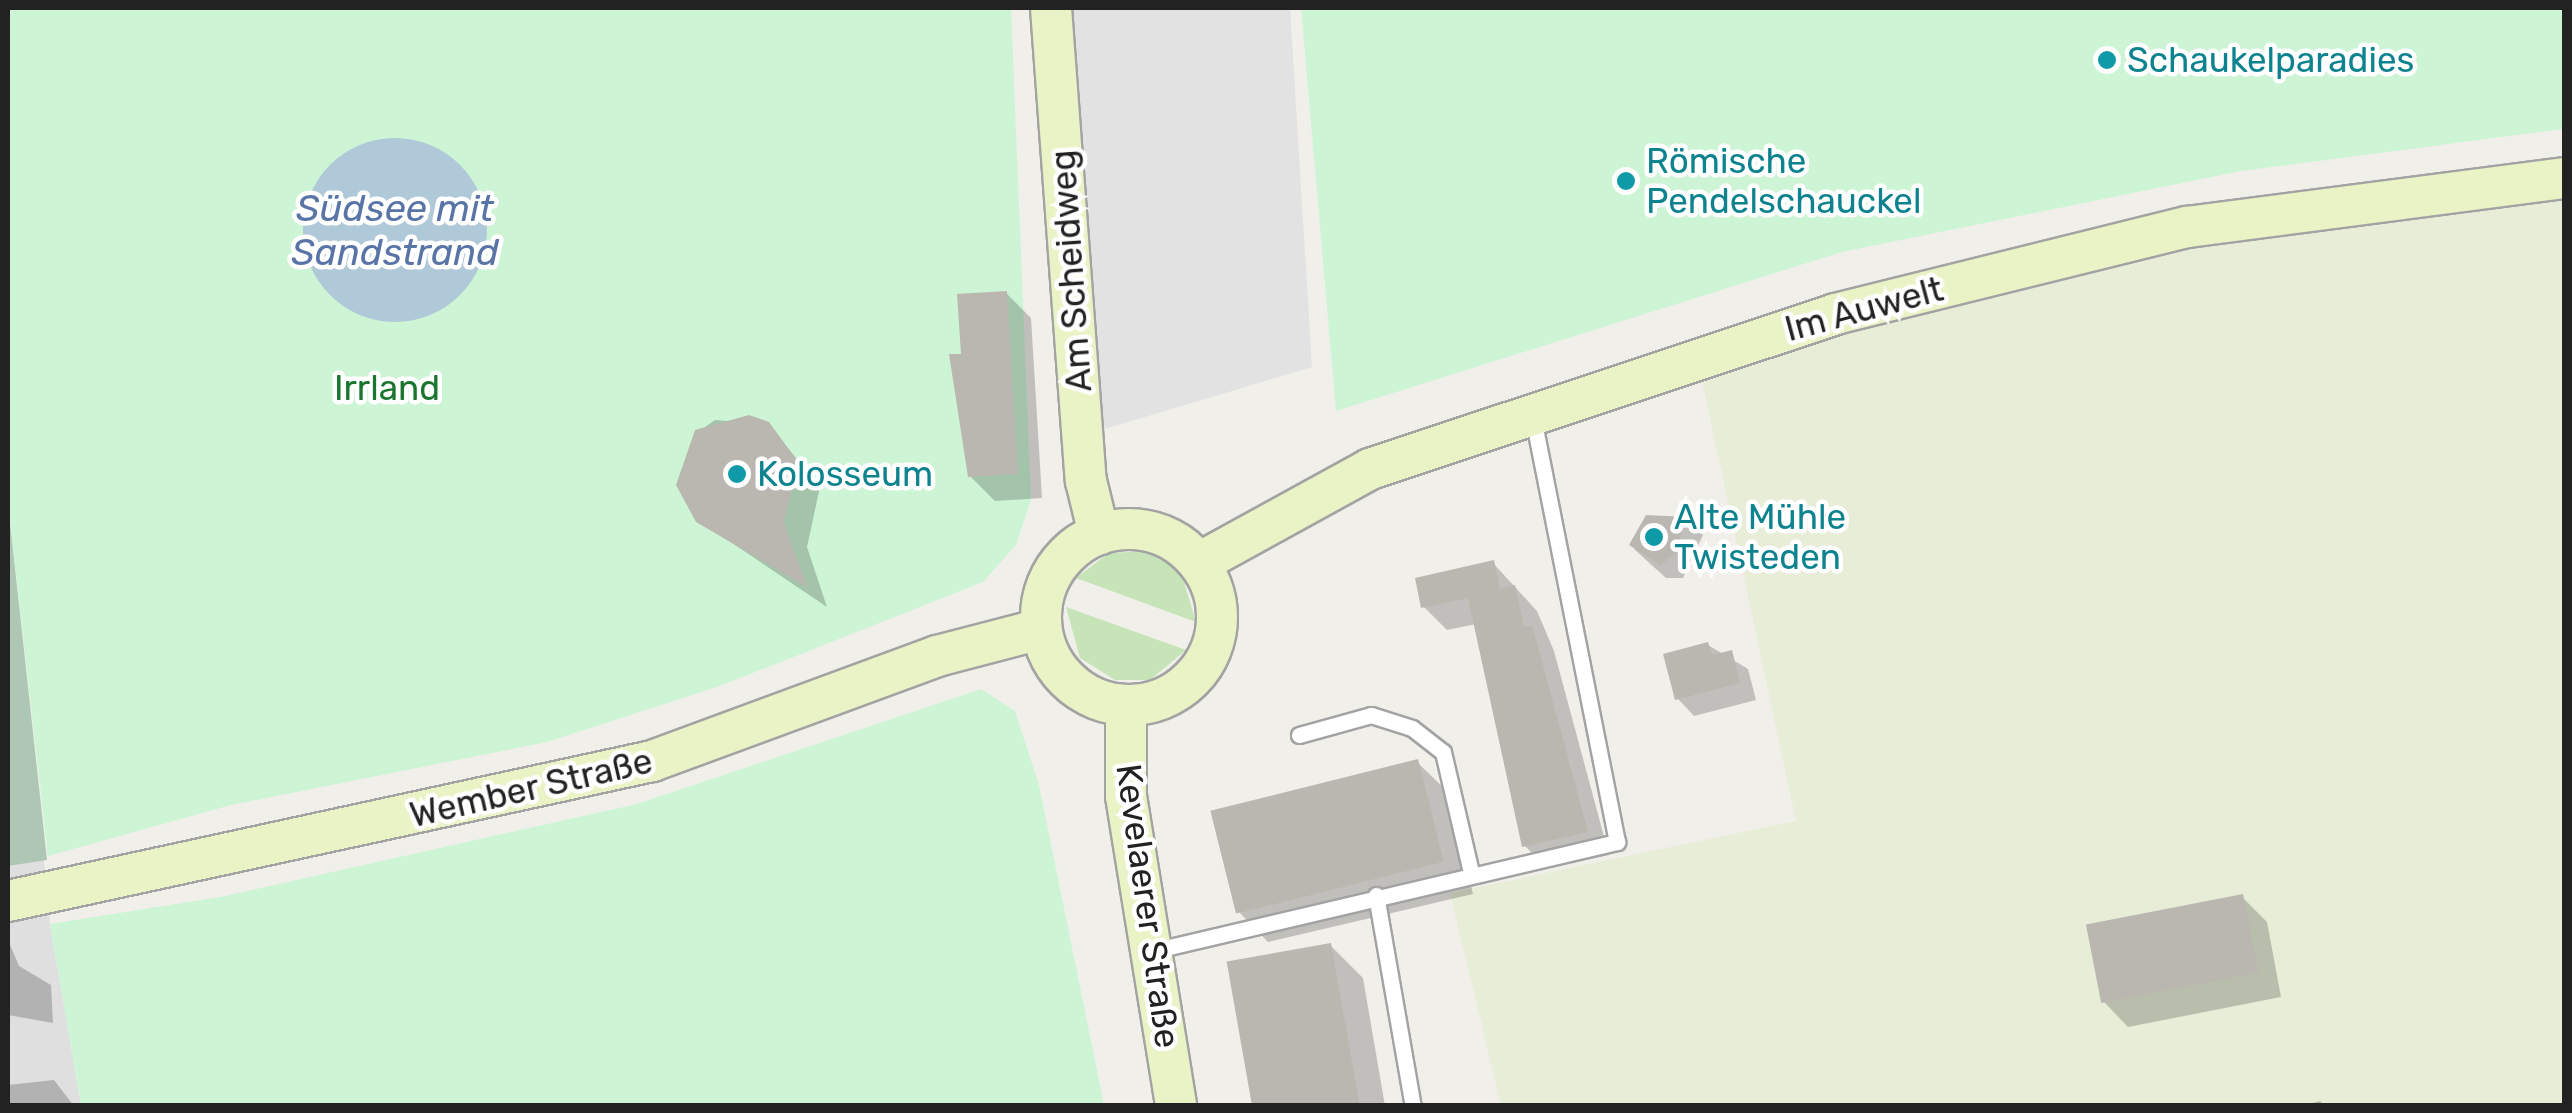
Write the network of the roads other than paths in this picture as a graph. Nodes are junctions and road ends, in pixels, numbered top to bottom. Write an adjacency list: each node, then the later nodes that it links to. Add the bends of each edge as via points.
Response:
1 (1051, 8): 4 (main road, Am Scheidweg, via 1086,481)
2 (2564, 178): 3 (main road, Im Auwelt, via 2187,227 1835,314)
3 (1532, 413): 5 (main road, Im Auwelt, via 1370,469); 9 (lane, via 1617,842)
4 (1099, 534): 5 (main road, via 1151,532); 6 (main road, via 1052,574)
5 (1199, 563): 7 (main road, via 1218,617 1212,646 1178,690)
6 (1041, 629): 7 (main road, via 1072,683); 11 (main road, Wember Straße, via 937,656 652,761)
7 (1126, 707): 12 (main road, Kevelaerer Straße, via 1126,796)
8 (1299, 735): 9 (lane, via 1371,715 1412,728 1443,752)
9 (1471, 872): 10 (lane)
10 (1376, 895): 12 (lane); 14 (lane)
11 (8, 901)
12 (1149, 952): 13 (main road, Kevelaerer Straße)
13 (1176, 1106)
14 (1414, 1106)

